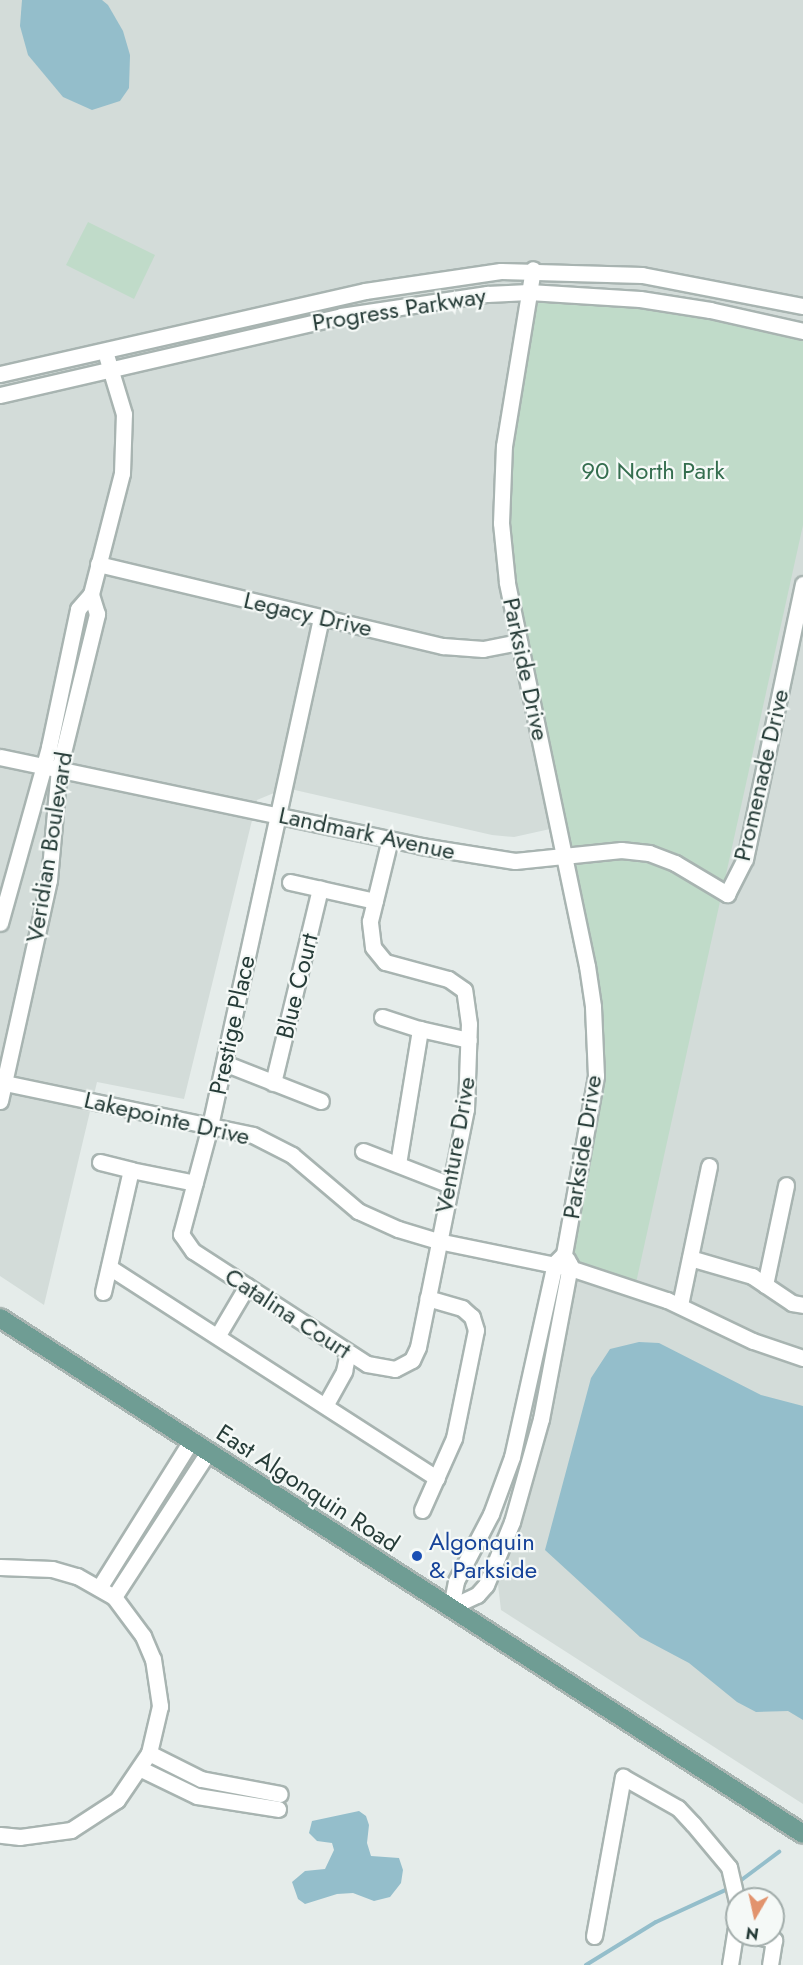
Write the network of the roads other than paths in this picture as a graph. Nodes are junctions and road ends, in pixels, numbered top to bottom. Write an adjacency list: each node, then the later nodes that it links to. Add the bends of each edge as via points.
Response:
1 (533, 269): 2 (street, Parkside Drive); 3 (street, Progress Parkway, via 642,275); 5 (street, Progress Parkway, via 436,278 365,291)
2 (530, 292): 4 (street, Progress Parkway, via 640,299 710,309); 6 (street, Progress Parkway, via 423,301); 13 (street, Parkside Drive, via 501,474 502,535)
3 (803, 306)
4 (803, 331)
5 (104, 351): 6 (street, Veridian Boulevard); 7 (street, Progress Parkway)
6 (110, 368): 8 (street, Progress Parkway); 9 (street, Veridian Boulevard, via 124,414 122,473)
7 (0, 374)
8 (0, 395)
9 (98, 564): 11 (street, Veridian Boulevard); 12 (street, Legacy Drive)
10 (803, 584): 22 (street, Promenade Drive, via 745,859)
11 (91, 594): 15 (street, Veridian Boulevard, via 78,609); 16 (street, Veridian Boulevard, via 97,614)
12 (321, 618): 13 (street, Legacy Drive, via 443,646 483,649); 17 (street, Prestige Place)
13 (519, 642): 19 (street, Parkside Drive)
14 (0, 757): 15 (street, Landmark Avenue)
15 (43, 766): 16 (street, Landmark Avenue); 24 (street, Veridian Boulevard)
16 (59, 769): 17 (street, Landmark Avenue); 29 (street, Veridian Boulevard, via 49,880)
17 (276, 814): 18 (street, Landmark Avenue); 28 (street, Prestige Place)
18 (390, 839): 19 (street, Landmark Avenue, via 515,861); 23 (street, Venture Drive)
19 (566, 856): 22 (street, Landmark Avenue, via 621,850 649,853 675,863); 45 (street, Parkside Drive, via 593,1006 596,1076)
20 (290, 882): 21 (street)
21 (320, 889): 23 (street); 30 (street, Blue Court)
22 (727, 894)
23 (375, 901): 27 (street, Venture Drive, via 370,921 373,947 385,962 448,979 464,990)
24 (0, 922)
25 (382, 1017): 26 (street)
26 (420, 1029): 27 (street); 36 (street)
27 (469, 1040): 40 (street, Venture Drive, via 466,1109)
28 (224, 1064): 30 (street); 33 (street, Prestige Place)
29 (2, 1083): 31 (street, Veridian Boulevard); 33 (street, Lakepointe Drive)
30 (273, 1083): 32 (street)
31 (0, 1101)
32 (321, 1101)
33 (210, 1126): 39 (street, Prestige Place); 43 (street, Lakepointe Drive, via 253,1135 292,1155 358,1211)
34 (363, 1150): 36 (street)
35 (100, 1162): 38 (street)
36 (398, 1164): 40 (street)
37 (709, 1166): 44 (street)
38 (131, 1170): 39 (street); 46 (street)
39 (195, 1183): 42 (street, Prestige Place)
40 (450, 1185): 43 (street, Venture Drive)
41 (786, 1185): 47 (street)
42 (182, 1234): 48 (street, Catalina Court, via 193,1251)
43 (438, 1241): 45 (street, Lakepointe Drive); 50 (street, Venture Drive)
44 (690, 1258): 47 (street, via 729,1268); 51 (street)
45 (563, 1263): 51 (street, Lakepointe Drive); 66 (street, Parkside Drive, via 512,1457 492,1515 456,1581); 66 (street, Parkside Drive, via 532,1460 512,1522 486,1585 477,1595)
46 (109, 1267): 49 (street); 54 (street)
47 (765, 1285): 52 (street)
48 (247, 1286): 54 (street); 55 (street, Catalina Court)
49 (104, 1292)
50 (427, 1299): 57 (street, Venture Drive, via 418,1347); 61 (street, via 462,1308 472,1317 476,1330 454,1438)
51 (680, 1305): 56 (street, Lakepointe Drive, via 753,1341)
52 (803, 1305)
53 (0, 1318): 59 (main road, East Algonquin Road)
54 (218, 1335): 58 (street)
55 (348, 1352): 57 (street, Catalina Court, via 379,1368); 58 (street, via 344,1371)
56 (803, 1358)
57 (406, 1364)
58 (326, 1404): 61 (street)
59 (191, 1441): 60 (main road, East Algonquin Road); 64 (street)
60 (208, 1452): 65 (street); 66 (main road, East Algonquin Road)
61 (437, 1478): 62 (street)
62 (422, 1510)
63 (0, 1568): 64 (street, via 52,1569)
64 (99, 1588): 65 (street)
65 (114, 1598): 67 (street, via 143,1636 153,1659 160,1706)
66 (451, 1607): 69 (main road, East Algonquin Road)
67 (149, 1753): 68 (street); 68 (street, via 201,1779 279,1802 197,1796)
68 (141, 1769): 70 (street, via 117,1800 71,1830 20,1837)
69 (803, 1833)
70 (0, 1835)
71 (734, 1887): 72 (street, via 729,1867 678,1808 623,1777)
72 (594, 1936)
73 (733, 1947): 75 (street)
74 (773, 1947): 76 (street)
75 (730, 1965)
76 (770, 1965)

